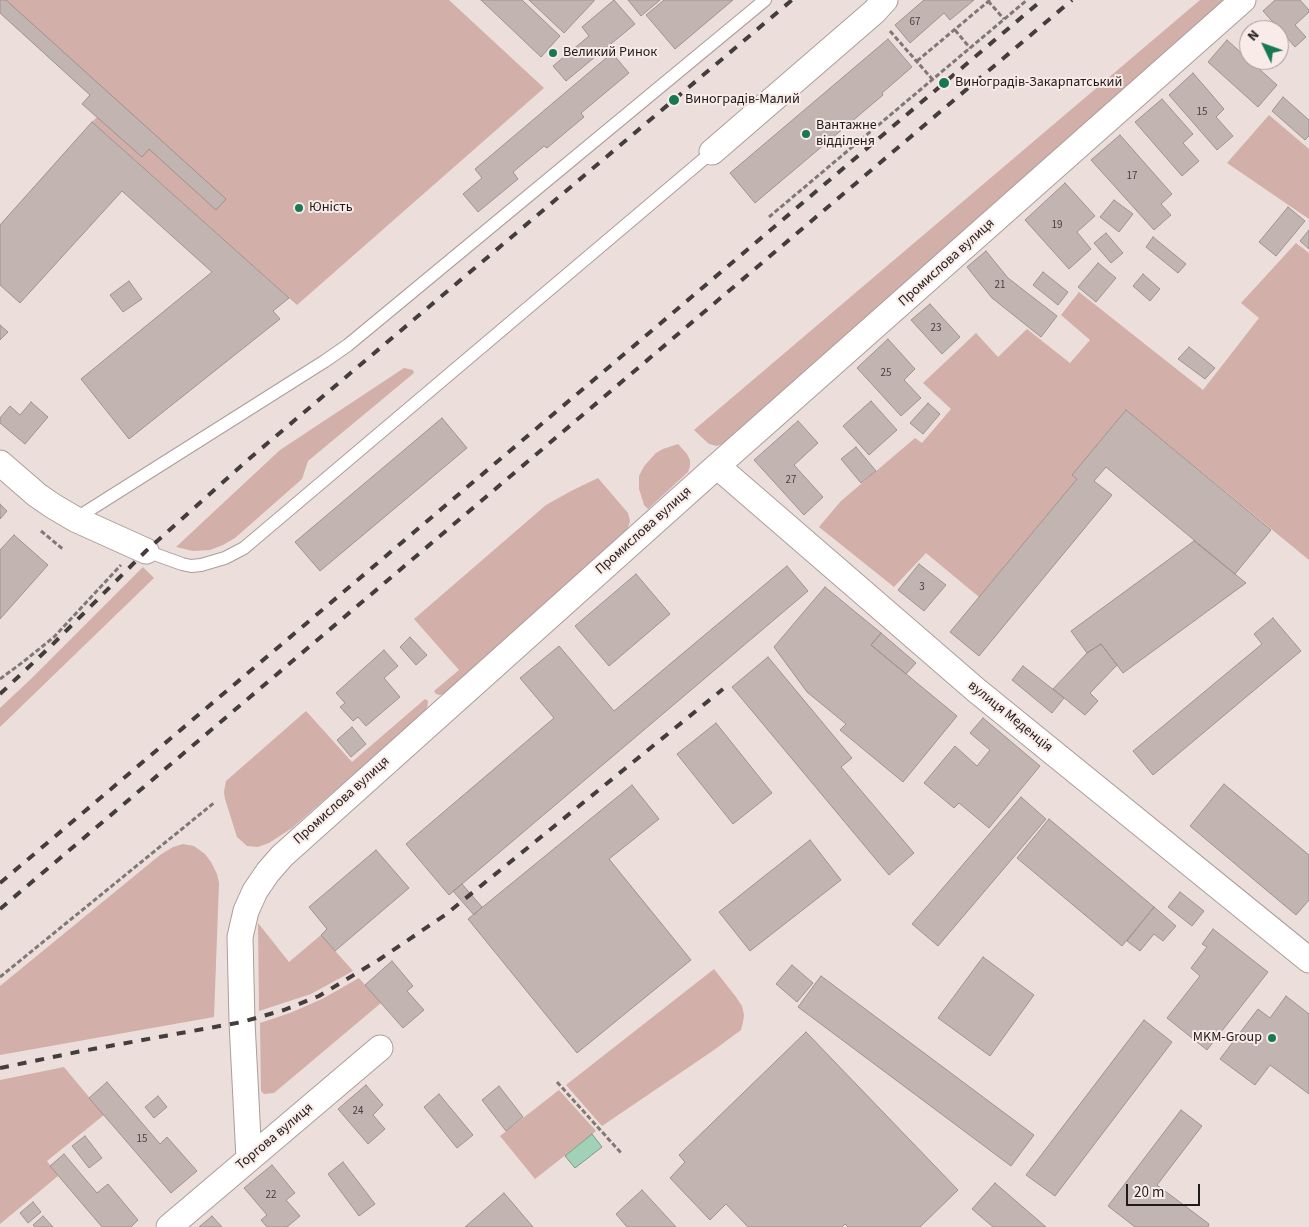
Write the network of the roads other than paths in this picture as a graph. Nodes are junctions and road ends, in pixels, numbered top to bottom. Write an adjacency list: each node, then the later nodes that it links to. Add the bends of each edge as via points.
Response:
1 (765, 0): 7 (lane, via 348,345)
2 (1243, 0): 6 (street, Промислова вулиця)
3 (879, 6): 4 (street)
4 (712, 152): 8 (lane, via 244,548 225,558 191,566)
5 (0, 463): 7 (street, via 37,495)
6 (717, 466): 9 (street, вулиця Меденція, via 976,690); 11 (street, Промислова вулиця, via 296,842 255,891 240,937)
7 (75, 519): 8 (street)
8 (142, 549)
9 (1309, 960)
10 (380, 1048): 11 (street, Торгова вулиця)
11 (249, 1159): 12 (street, Торгова вулиця)
12 (170, 1227)

